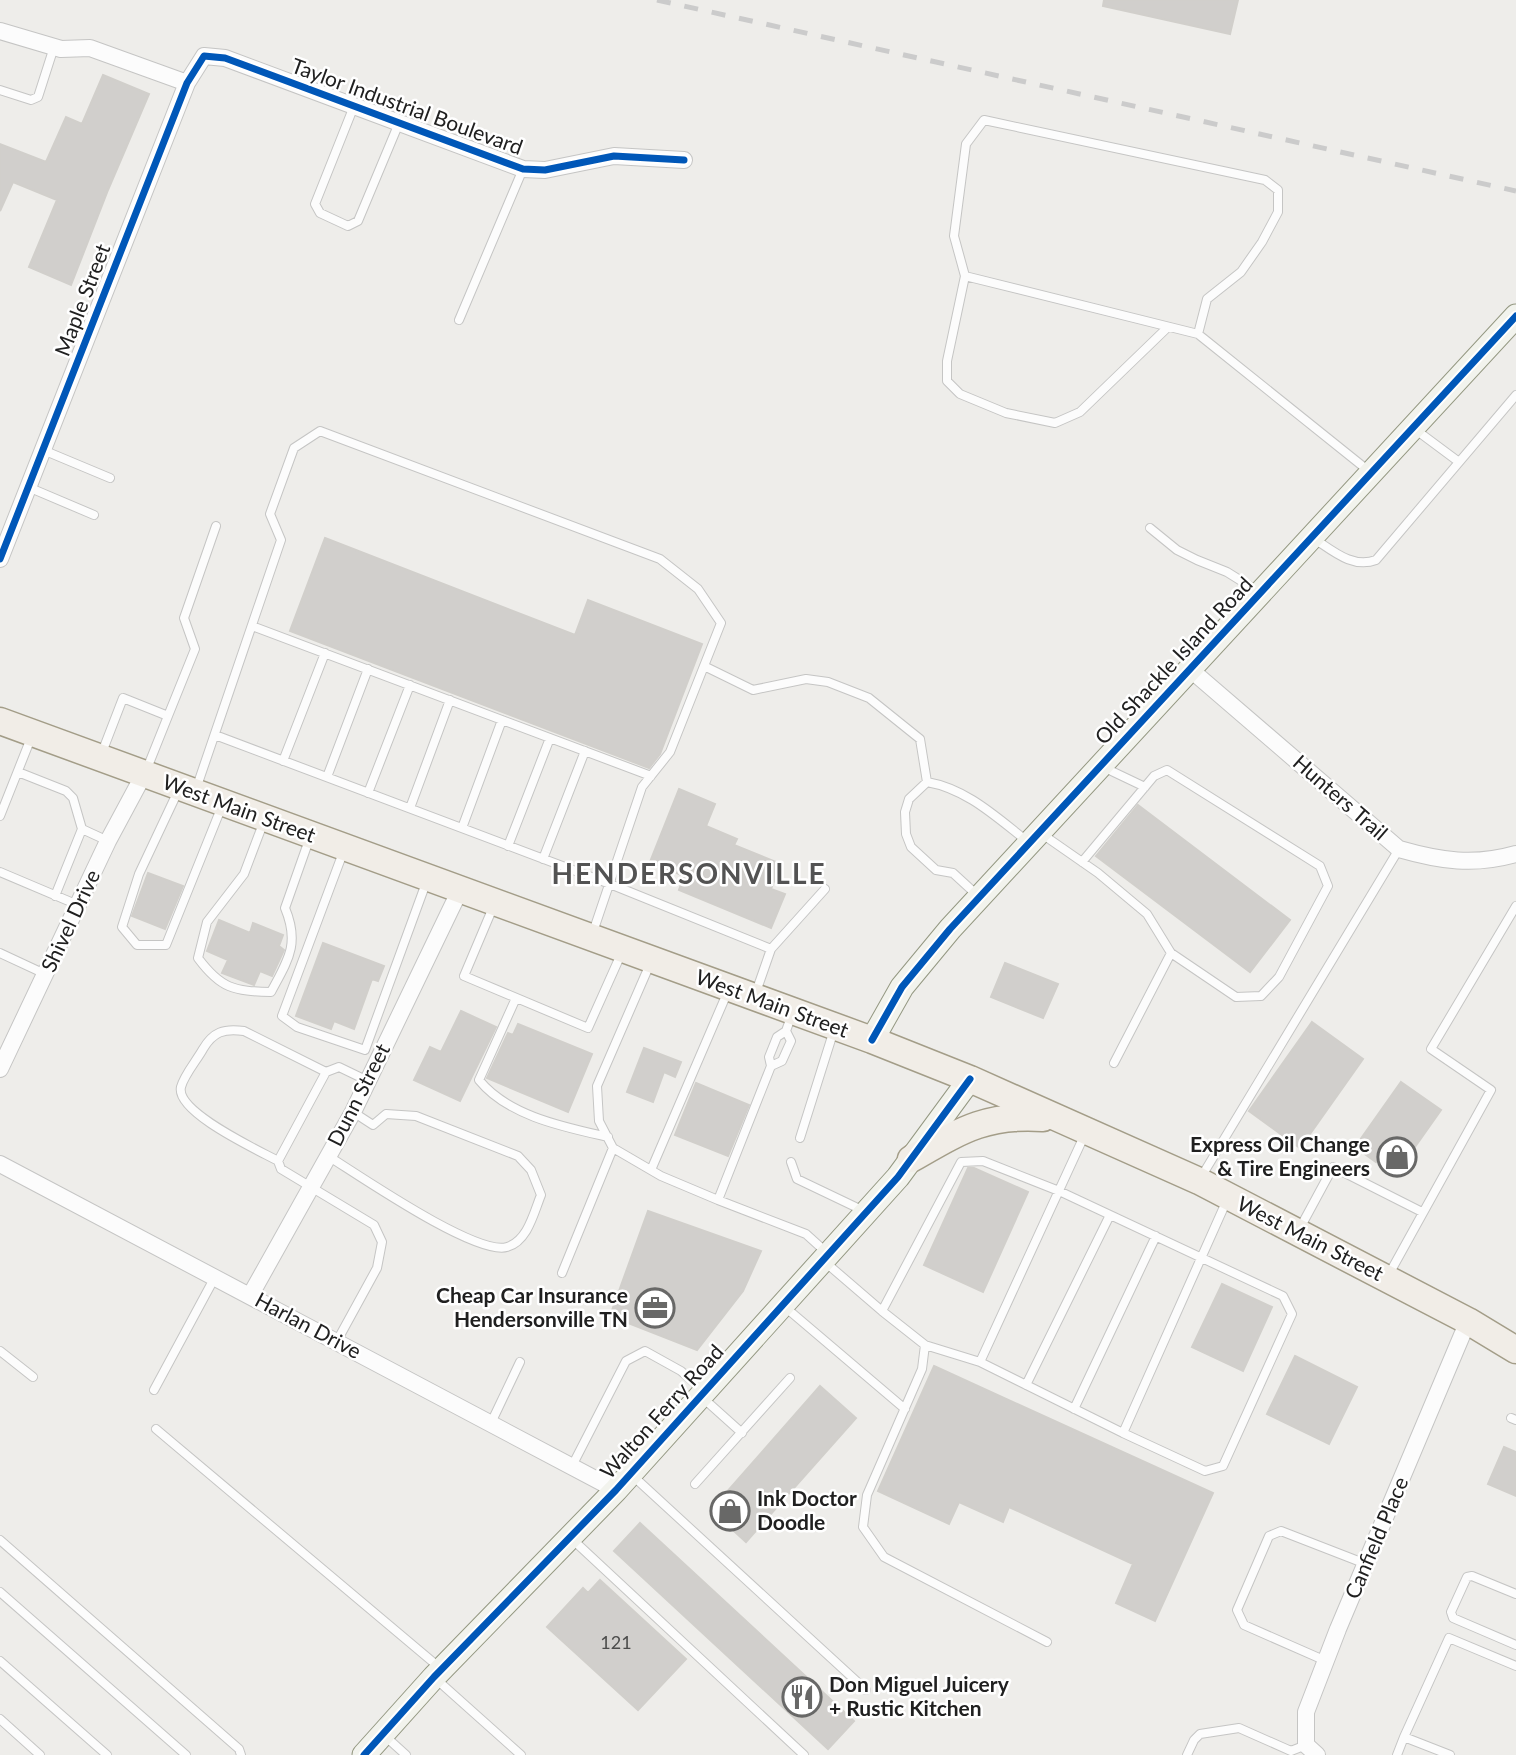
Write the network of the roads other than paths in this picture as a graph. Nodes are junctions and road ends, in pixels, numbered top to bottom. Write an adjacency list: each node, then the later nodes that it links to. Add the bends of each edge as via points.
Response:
1 (0, 31): 2 (street)
2 (54, 47): 4 (street, via 90,48); 5 (lane, via 38,97 32,100)
3 (204, 56): 4 (street, Maple Street); 6 (street, Taylor Industrial Boulevard, via 225,58)
4 (187, 83): 17 (street, Maple Street)
5 (0, 90)
6 (354, 106): 7 (street, Taylor Industrial Boulevard); 7 (lane, via 315,204 320,213 348,226 358,221)
7 (399, 123): 9 (street, Taylor Industrial Boulevard)
8 (684, 160): 9 (street, Taylor Industrial Boulevard, via 614,156 545,170)
9 (523, 169): 12 (lane)
10 (965, 276): 13 (lane); 13 (lane, via 947,361 947,382 960,394 1006,413 1055,423 1080,412); 14 (lane, via 954,236 966,144 984,120 1265,180 1278,190 1278,212 1241,272 1207,299)
11 (1516, 316): 16 (street, Old Shackle Island Road)
12 (459, 320)
13 (1168, 327): 14 (lane)
14 (1198, 334): 19 (lane)
15 (1516, 395): 18 (lane)
16 (1414, 428): 18 (lane); 19 (street, Old Shackle Island Road)
17 (43, 450): 20 (lane); 21 (street, Maple Street)
18 (1459, 462): 25 (lane, via 1376,560 1356,563)
19 (1372, 474): 25 (street, Old Shackle Island Road)
20 (110, 478)
21 (28, 487): 22 (lane); 26 (street, Maple Street)
22 (94, 515)
23 (216, 526): 35 (lane, via 184,618 195,649)
24 (1150, 528): 27 (lane, via 1177,550)
25 (1313, 538): 27 (street, Old Shackle Island Road)
26 (0, 559)
27 (1262, 593): 32 (street, Old Shackle Island Road)
28 (252, 626): 29 (lane); 30 (lane, via 281,540 270,514 295,448 320,431 660,559 698,589 721,623); 39 (lane)
29 (325, 653): 31 (lane); 43 (lane)
30 (704, 666): 47 (lane, via 670,752); 49 (lane, via 753,690 806,679 869,698 920,739)
31 (368, 669): 33 (lane); 48 (lane)
32 (1191, 670): 44 (street, Old Shackle Island Road); 64 (street, Hunters Trail)
33 (410, 685): 34 (lane); 52 (lane)
34 (450, 701): 36 (lane); 54 (lane)
35 (168, 716): 42 (lane, via 123,698); 46 (lane)
36 (502, 720): 40 (lane); 57 (lane)
37 (0, 721): 38 (main road, West Main Street)
38 (33, 733): 42 (main road, West Main Street); 45 (lane)
39 (215, 735): 43 (lane); 51 (lane)
40 (550, 738): 41 (lane); 62 (lane)
41 (585, 751): 47 (lane); 66 (lane)
42 (100, 757): 46 (main road, West Main Street)
43 (283, 761): 48 (lane)
44 (1100, 766): 50 (lane); 60 (street, Old Shackle Island Road)
45 (18, 772): 55 (lane); 58 (lane, via 73,798)
46 (144, 774): 51 (main road, West Main Street); 61 (street, Shivel Drive)
47 (652, 776): 70 (lane, via 642,787)
48 (327, 777): 52 (lane)
49 (927, 782): 60 (lane, via 972,798); 74 (lane, via 909,799 905,811 911,847 936,870 953,873)
50 (1144, 787): 67 (lane); 82 (lane, via 1167,770 1320,866 1328,886 1279,977 1261,996 1236,998)
51 (187, 789): 53 (main road, West Main Street); 53 (lane, via 139,873 122,927 137,945 166,945)
52 (368, 793): 54 (lane)
53 (223, 802): 56 (main road, West Main Street)
54 (410, 808): 57 (lane)
55 (0, 816)
56 (265, 818): 59 (main road, West Main Street); 59 (lane, via 244,874 207,922 198,958 212,977 242,992 271,992 290,957 293,927 285,908)
57 (462, 828): 62 (lane)
58 (82, 829): 61 (lane); 73 (lane)
59 (310, 835): 63 (main road, West Main Street)
60 (1035, 838): 67 (lane); 74 (street, Old Shackle Island Road)
61 (108, 841): 76 (street, Shivel Drive)
62 (508, 846): 66 (lane)
63 (345, 847): 69 (main road, West Main Street); 69 (lane, via 282,1016 297,1027 365,1050)
64 (1399, 849): 65 (street, Hunters Trail, via 1460,861); 109 (lane)
65 (1516, 854)
66 (543, 859): 70 (lane)
67 (1082, 862): 82 (lane, via 1147,914)
68 (0, 872): 73 (lane)
69 (427, 878): 72 (main road, West Main Street)
70 (610, 884): 78 (lane); 80 (lane)
71 (825, 889): 80 (lane)
72 (460, 890): 75 (main road, West Main Street); 96 (street, Dunn Street)
73 (55, 896): 76 (lane)
74 (979, 897): 90 (street, Old Shackle Island Road, via 902,987)
75 (495, 902): 78 (main road, West Main Street); 87 (lane, via 464,976)
76 (78, 905): 84 (street, Shivel Drive)
77 (1516, 906): 115 (lane, via 1430,1049 1491,1090)
78 (592, 938): 79 (main road, West Main Street)
79 (623, 949): 83 (main road, West Main Street); 87 (lane, via 588,1028)
80 (771, 949): 86 (lane)
81 (0, 953): 84 (lane)
82 (1171, 953): 91 (lane)
83 (652, 960): 85 (main road, West Main Street); 100 (lane, via 597,1086 599,1121)
84 (45, 974): 93 (street, Shivel Drive)
85 (729, 988): 86 (main road, West Main Street); 108 (lane)
86 (755, 997): 88 (main road, West Main Street)
87 (516, 998): 100 (lane, via 479,1080 490,1093 515,1107)
88 (790, 1021): 89 (main road, West Main Street); 92 (lane, via 776,1037 769,1057); 92 (lane, via 791,1041 782,1061)
89 (835, 1027): 90 (main road, West Main Street); 101 (lane)
90 (872, 1040): 95 (main road, West Main Street)
91 (1114, 1063)
92 (771, 1066): 113 (lane)
93 (0, 1069)
94 (326, 1072): 96 (lane, via 339,1067); 105 (lane); 105 (lane, via 244,1031 231,1029 215,1033 181,1087 181,1097 193,1112)
95 (970, 1079): 98 (main road, West Main Street); 104 (street, Walton Ferry Road)
96 (368, 1081): 97 (street, Dunn Street)
97 (353, 1112): 103 (street, Dunn Street); 103 (lane, via 373,1125 386,1114 416,1116 518,1156 531,1170 541,1195 526,1232 510,1247 495,1248 456,1234)
98 (1062, 1120): 99 (main road, West Main Street); 104 (main road, via 991,1119)
99 (1087, 1131): 109 (main road, West Main Street); 111 (lane)
100 (608, 1137): 102 (lane)
101 (800, 1138)
102 (613, 1148): 108 (lane); 121 (lane)
103 (328, 1156): 110 (street, Dunn Street)
104 (911, 1159): 114 (street, Walton Ferry Road)
105 (278, 1161): 110 (lane, via 281,1169)
106 (791, 1162): 114 (lane, via 797,1179)
107 (0, 1164): 122 (street, Harlan Drive)
108 (651, 1170): 113 (lane)
109 (1199, 1181): 112 (main road, West Main Street)
110 (311, 1188): 124 (street, Dunn Street); 128 (lane, via 374,1225 382,1242 377,1268)
111 (1059, 1191): 116 (lane); 126 (lane, via 983,1160 961,1162); 133 (lane)
112 (1228, 1196): 117 (main road, West Main Street); 120 (lane)
113 (718, 1200): 119 (lane, via 806,1234)
114 (866, 1212): 119 (street, Walton Ferry Road)
115 (1422, 1212): 117 (lane, via 1333,1167); 123 (lane)
116 (1110, 1215): 118 (lane); 136 (lane)
117 (1298, 1233): 123 (main road, West Main Street)
118 (1156, 1236): 120 (lane); 140 (lane)
119 (825, 1257): 125 (street, Walton Ferry Road); 126 (lane)
120 (1202, 1257): 144 (lane); 144 (lane, via 1283,1296 1292,1314 1287,1327 1223,1466 1205,1471)
121 (562, 1273)
122 (215, 1277): 124 (street, Harlan Drive); 137 (lane)
123 (1386, 1279): 127 (main road, West Main Street)
124 (250, 1296): 128 (street, Harlan Drive)
125 (783, 1305): 138 (street, Walton Ferry Road); 139 (lane)
126 (882, 1311): 129 (lane)
127 (1468, 1321): 130 (main road, West Main Street); 150 (street, Canfield Place)
128 (337, 1341): 141 (street, Harlan Drive)
129 (925, 1345): 133 (lane); 139 (lane, via 922,1369)
130 (1516, 1350)
131 (0, 1351): 134 (lane)
132 (520, 1362): 141 (lane)
133 (980, 1362): 136 (lane)
134 (33, 1377)
135 (790, 1378): 143 (lane)
136 (1026, 1385): 140 (lane)
137 (155, 1390)
138 (703, 1394): 143 (lane); 145 (lane, via 681,1371 645,1351 626,1361); 146 (street, Walton Ferry Road)
139 (905, 1409): 153 (lane, via 867,1496 863,1527 884,1557)
140 (1074, 1409): 144 (lane)
141 (491, 1423): 145 (street, Harlan Drive)
142 (156, 1429): 158 (lane)
143 (742, 1433): 147 (lane)
144 (1123, 1433)
145 (572, 1466): 146 (street, Harlan Drive)
146 (623, 1482): 148 (street, Walton Ferry Road); 159 (lane)
147 (695, 1484)
148 (570, 1537): 158 (street, Walton Ferry Road); 171 (lane)
149 (0, 1540): 167 (lane)
150 (1366, 1563): 156 (street, Canfield Place); 156 (lane, via 1281,1531 1269,1536 1237,1609 1244,1625)
151 (0, 1591): 166 (lane)
152 (1516, 1594): 154 (lane, via 1467,1577 1451,1612 1453,1618)
153 (1047, 1642)
154 (1516, 1645)
155 (0, 1661): 165 (lane)
156 (1326, 1661): 163 (street, Canfield Place, via 1306,1712)
157 (1516, 1666): 162 (lane, via 1449,1638)
158 (438, 1673): 161 (street, Walton Ferry Road); 170 (lane)
159 (866, 1690)
160 (0, 1719): 164 (lane)
161 (383, 1734): 168 (street, Walton Ferry Road); 169 (lane)
162 (1404, 1737): 173 (lane); 174 (lane)
163 (1301, 1752): 172 (lane, via 1239,1728 1200,1734)
164 (40, 1755)
165 (107, 1755)
166 (186, 1755)
167 (241, 1755)
168 (364, 1755)
169 (406, 1755)
170 (522, 1755)
171 (804, 1755)
172 (1187, 1755)
173 (1396, 1755)
174 (1450, 1755)

